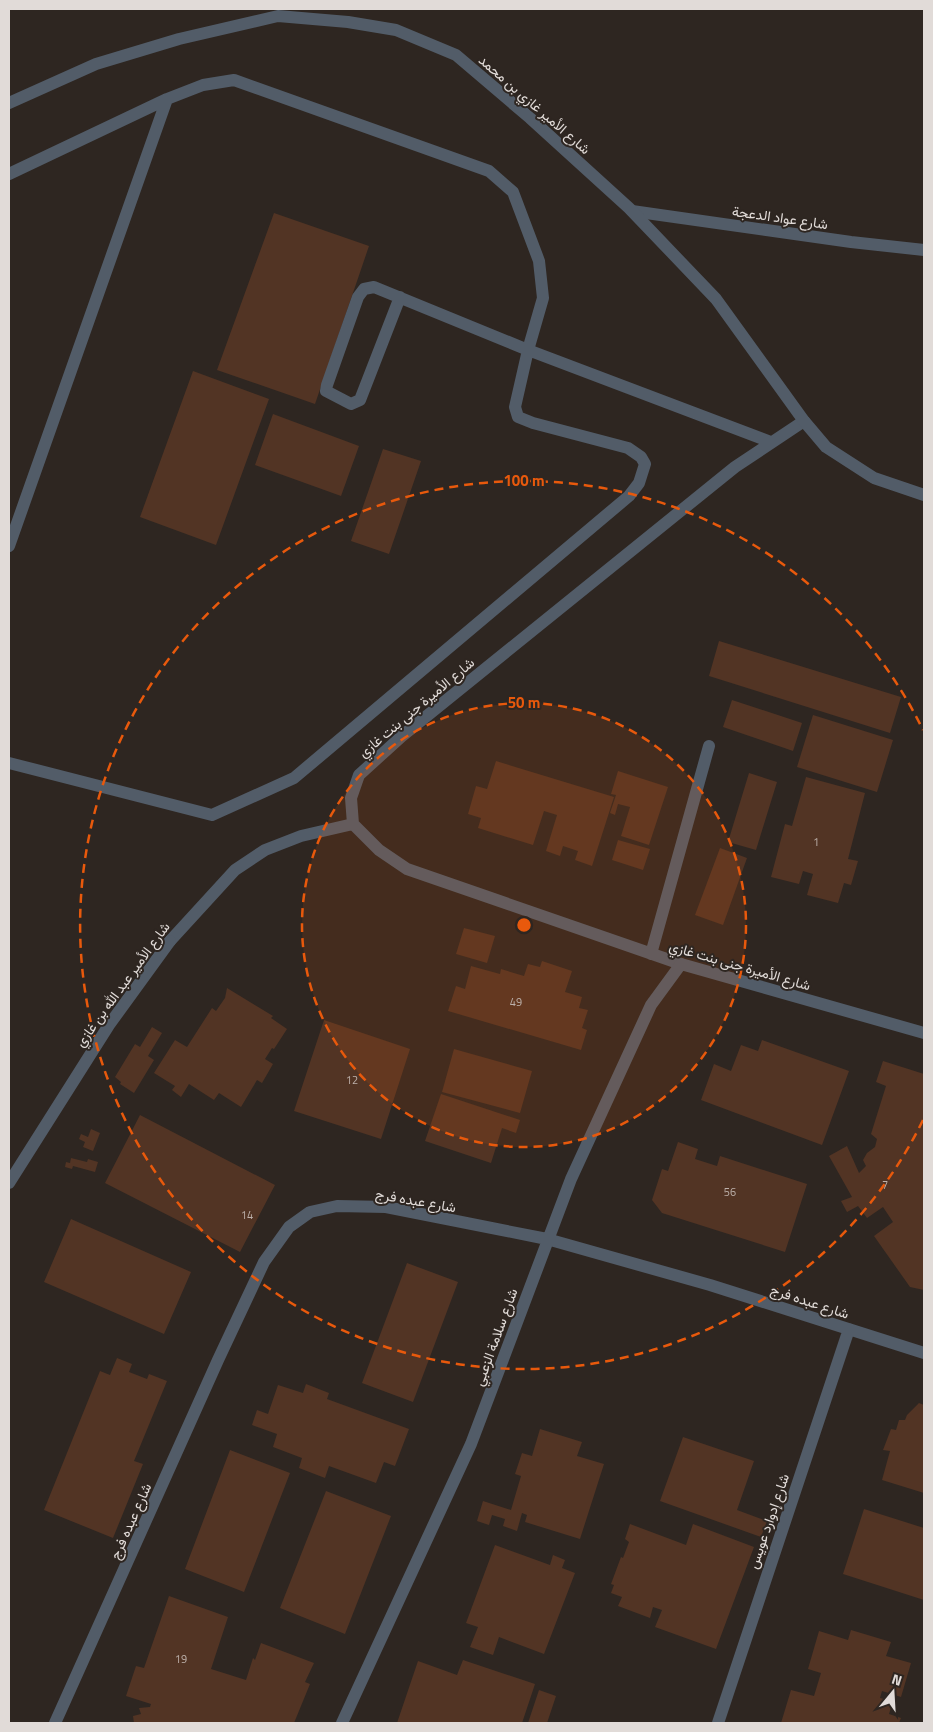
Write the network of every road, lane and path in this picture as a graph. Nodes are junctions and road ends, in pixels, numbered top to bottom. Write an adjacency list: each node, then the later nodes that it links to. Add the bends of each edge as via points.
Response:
1 (167, 99): 3 (street); 7 (street, via 203,85 234,80 490,171 513,192 540,261 543,298); 11 (street)
2 (9, 103): 4 (street, شارع الأمير غازي بن محمد, via 96,64 179,39 278,16 396,30 456,55)
3 (9, 174)
4 (632, 212): 5 (street, شارع عواد الدعجة); 8 (street, شارع الأمير غازي بن محمد, via 716,299)
5 (924, 250)
6 (400, 297): 6 (street, via 374,287 364,289 358,297 326,391 351,404 360,400); 7 (street)
7 (528, 350): 9 (street); 13 (street, via 515,408 518,417 628,448 645,464 640,483 629,496 294,778 212,815)
8 (804, 421): 9 (street, شارع الأميرة جنى بنت غازي); 10 (street, شارع الأمير غازي بن محمد, via 826,447 874,478)
9 (771, 442): 14 (street, شارع الأميرة جنى بنت غازي, via 735,467 560,608 402,736 359,775 351,798)
10 (924, 495)
11 (9, 546)
12 (709, 746): 15 (street)
13 (9, 762)
14 (353, 824): 15 (street, شارع الأميرة جنى بنت غازي, via 378,850 407,869); 18 (street, شارع الأمير عبد الله بن غازي, via 301,836 265,850 235,870 170,941 109,1025)
15 (651, 954): 16 (street, شارع الأميرة جنى بنت غازي)
16 (681, 964): 17 (street, شارع الأميرة جنى بنت غازي); 19 (street, شارع سلامة الزعبي, via 651,1005)
17 (924, 1033)
18 (9, 1183)
19 (547, 1239): 20 (street, شارع عبده فرج); 22 (street, شارع عبده فرج, via 386,1207 337,1206 310,1212 288,1227 264,1262 251,1289); 23 (street, شارع سلامة الزعبي, via 471,1444)
20 (849, 1329): 21 (street, شارع عبده فرج); 24 (street, شارع إدوارد عويس)
21 (924, 1353)
22 (56, 1723)
23 (342, 1723)
24 (718, 1723)

